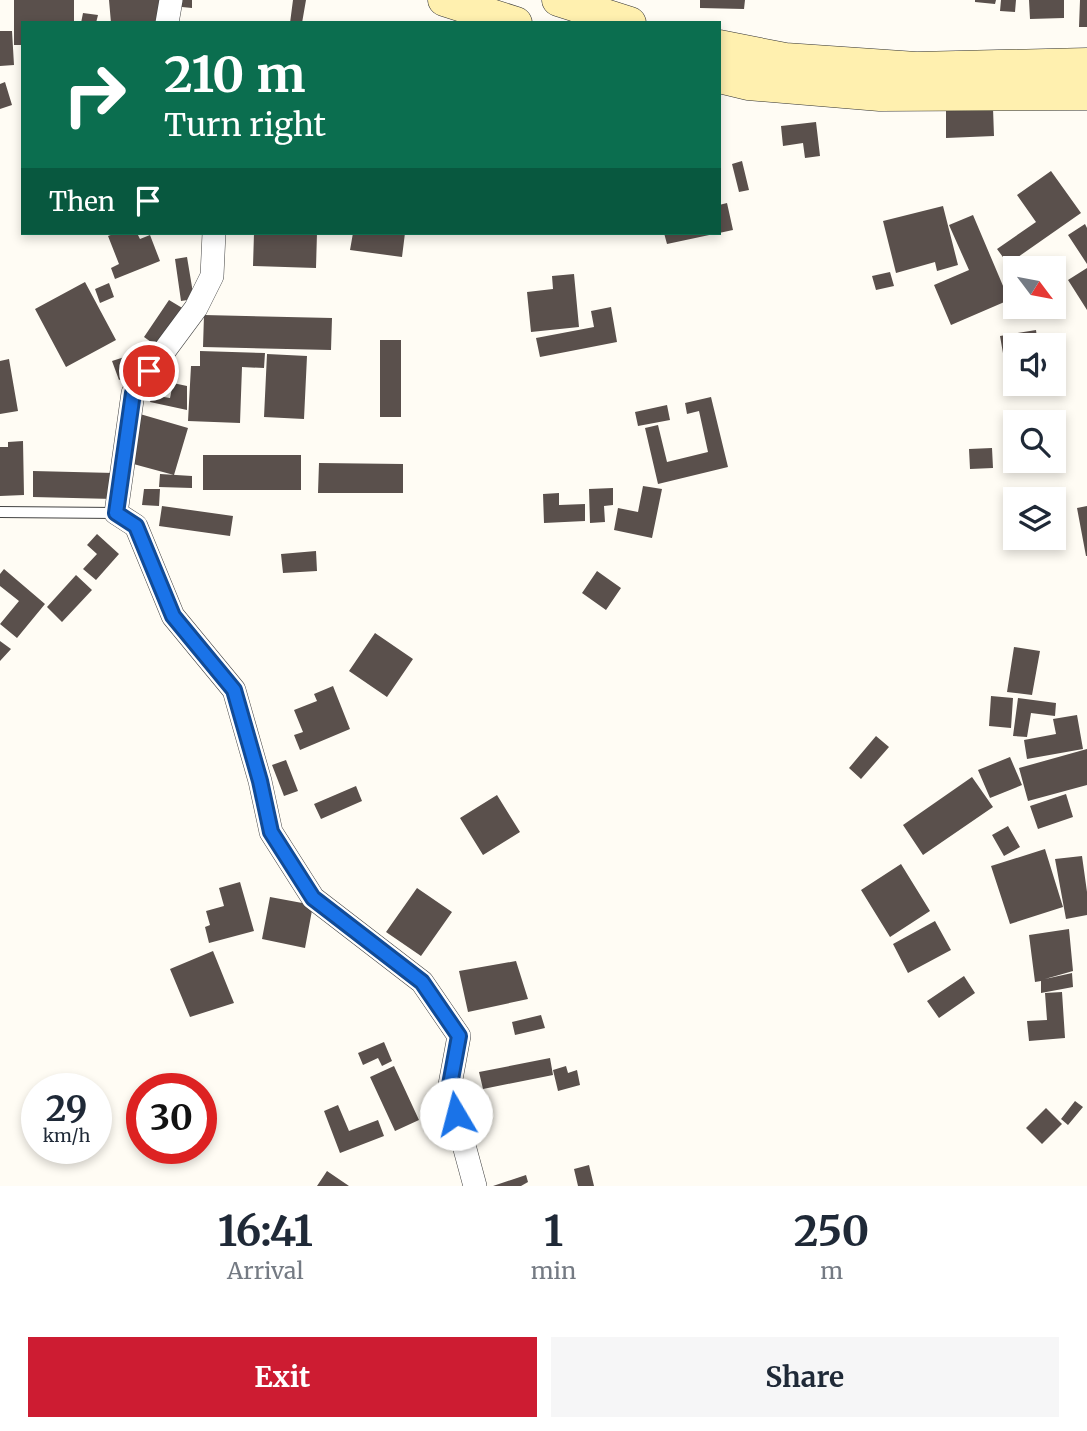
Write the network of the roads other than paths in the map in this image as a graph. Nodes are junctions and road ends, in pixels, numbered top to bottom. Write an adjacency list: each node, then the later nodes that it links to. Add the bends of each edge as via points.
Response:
1 (171, 0): 4 (street)
2 (444, 0): 5 (main road)
3 (558, 0): 6 (main road)
4 (167, 21)
5 (510, 21)
6 (624, 21)
7 (721, 46): 8 (main road, via 785,60 916,68)
8 (1087, 64)
9 (721, 77): 10 (main road, via 748,84 880,95)
10 (1087, 93)
11 (214, 235): 13 (street, via 212,276 195,308 133,393)
12 (0, 512): 13 (lane)
13 (116, 513): 14 (street, via 136,526 173,616 234,690 271,832 313,898 422,982 459,1036 449,1090)
14 (475, 1186)

